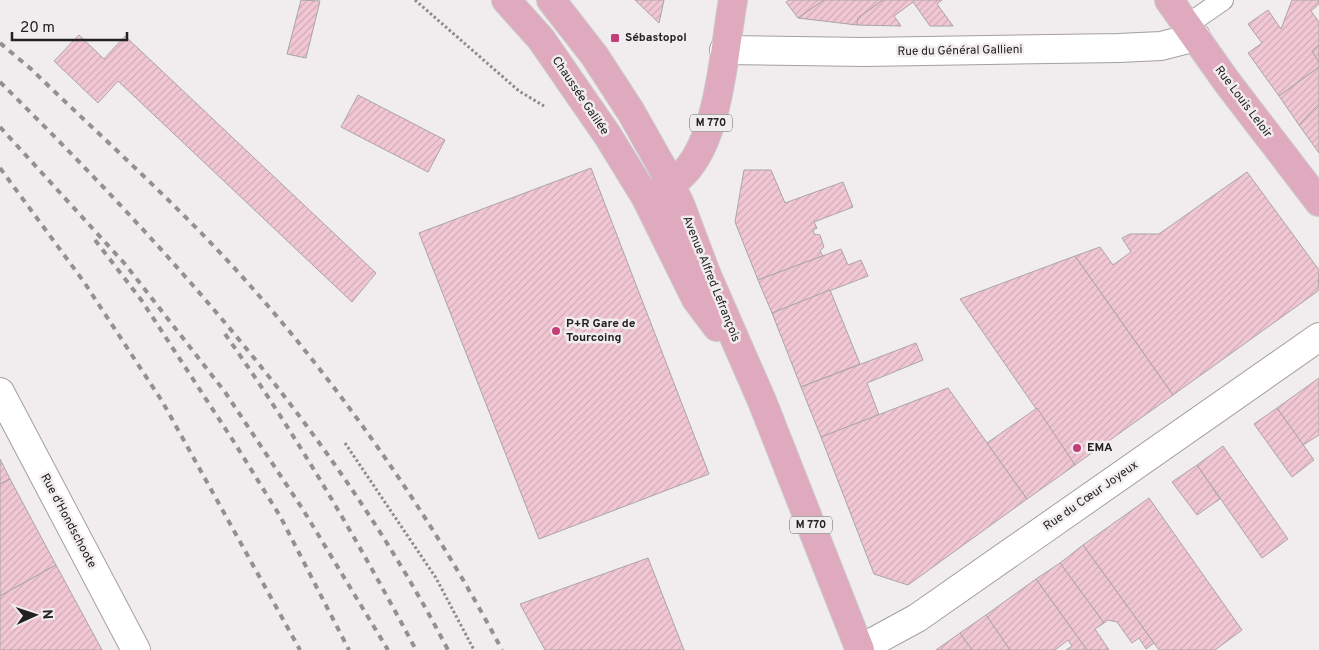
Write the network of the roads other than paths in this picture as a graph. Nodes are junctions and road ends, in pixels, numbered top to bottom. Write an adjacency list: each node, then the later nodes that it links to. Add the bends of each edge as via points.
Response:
1 (506, 0): 9 (main road, Chaussée Galilée, via 542,39)
2 (551, 0): 8 (main road, via 594,55 631,112)
3 (733, 0): 7 (main road, M 770)
4 (1169, 0): 6 (main road, Rue Louis Leloir)
5 (1223, 0): 6 (lane)
6 (1192, 31): 7 (street, Rue du Général Gallieni, via 1161,46 1120,48 864,52); 10 (main road, Rue Louis Leloir, via 1251,115)
7 (724, 50): 8 (main road, M 770, via 708,131 692,164)
8 (670, 185): 9 (main road, M 770); 12 (main road, Avenue Alfred Lefrançois / M 770)
9 (646, 198): 12 (main road, Avenue Alfred Lefrançois / M 770, via 696,299)
10 (1319, 202)
11 (1319, 337): 15 (street, Rue du Cœur Joyeux, via 917,618)
12 (750, 374): 15 (main road, Avenue Alfred Lefrançois / M 770)
13 (0, 392): 14 (street, Rue d'Hondschoote)
14 (136, 650)
15 (860, 650)

